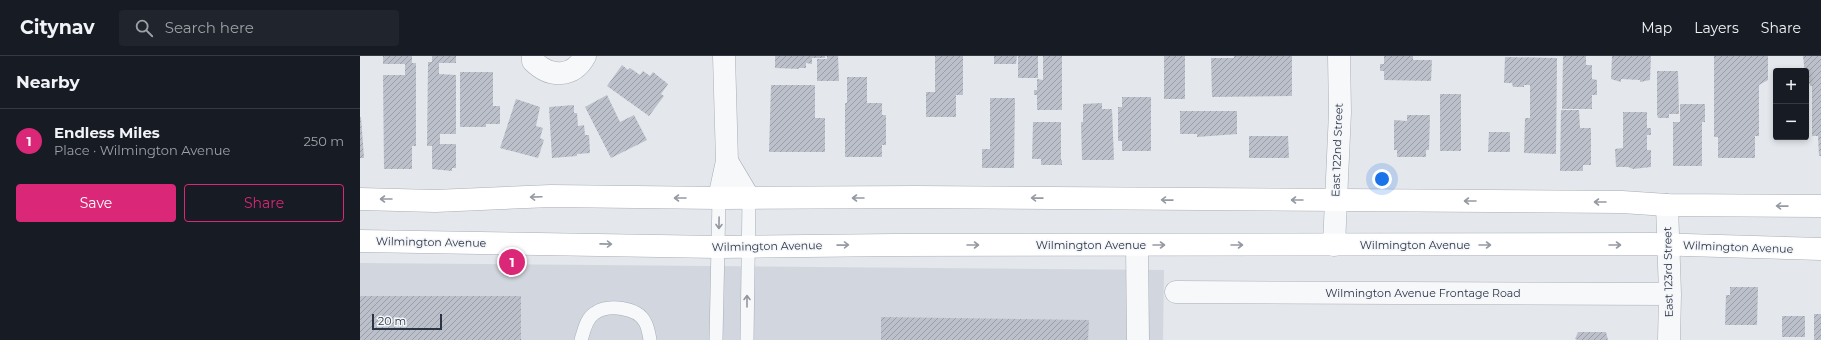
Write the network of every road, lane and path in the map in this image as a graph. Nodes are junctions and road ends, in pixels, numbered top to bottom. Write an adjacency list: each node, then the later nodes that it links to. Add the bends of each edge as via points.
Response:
1 (533, 56): 2 (street, via 533,61 541,69 551,73 568,72 579,66)
2 (585, 56)
3 (724, 56): 5 (street)
4 (1339, 56): 9 (street, East 122nd Street, via 1340,112)
5 (727, 161): 6 (street); 7 (street)
6 (719, 198): 7 (main road); 8 (main road, one-way to 8, via 551,196 435,201); 16 (lane, one-way to 16)
7 (749, 198): 9 (main road, one-way to 7); 17 (lane)
8 (360, 199)
9 (1336, 200): 10 (main road, one-way to 9); 13 (street, East 122nd Street)
10 (1667, 204): 11 (main road, one-way to 10); 15 (street, East 123rd Street)
11 (1821, 206)
12 (360, 241): 16 (main road, Wilmington Avenue, one-way to 16)
13 (1334, 244): 14 (main road, Wilmington Avenue, one-way to 13); 15 (main road, Wilmington Avenue, one-way to 15)
14 (1137, 245): 17 (main road, Wilmington Avenue, one-way to 14, via 894,244); 25 (street)
15 (1668, 245): 18 (main road, Wilmington Avenue); 20 (street, East 123rd Street)
16 (718, 247): 17 (main road, Wilmington Avenue); 23 (lane)
17 (748, 247): 24 (lane, one-way to 17)
18 (1821, 249)
19 (1176, 292): 20 (street, Wilmington Avenue Frontage Road)
20 (1670, 294): 26 (street, East 123rd Street)
21 (581, 340): 22 (lane, via 585,325 594,313 610,308 630,310 645,321)
22 (650, 340)
23 (716, 340)
24 (747, 340)
25 (1138, 340)
26 (1669, 340)

